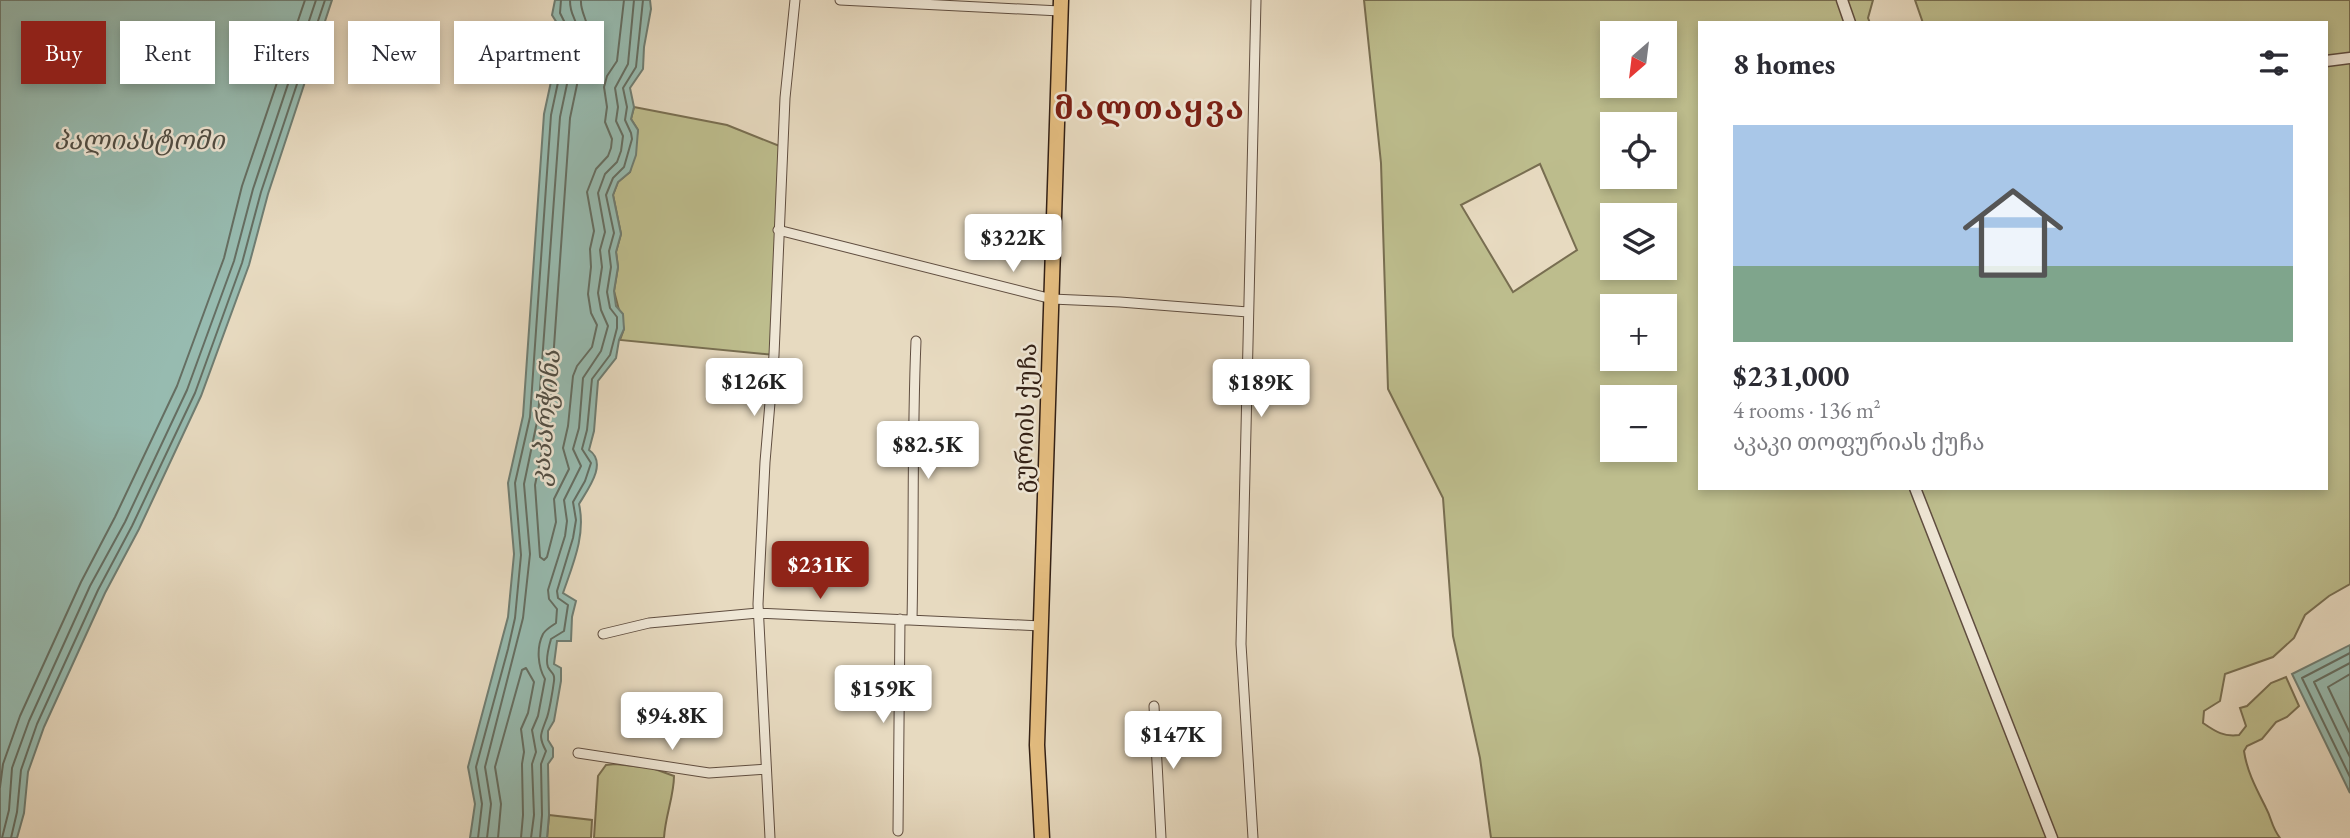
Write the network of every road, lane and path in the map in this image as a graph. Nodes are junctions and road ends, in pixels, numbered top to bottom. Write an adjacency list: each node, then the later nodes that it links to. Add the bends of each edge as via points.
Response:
1 (795, 0): 10 (street)
2 (839, 0): 5 (street)
3 (1256, 0): 12 (street)
4 (1842, 0): 7 (street)
5 (934, 3): 6 (street)
6 (1061, 6): 11 (highway, გურიის ქუჩა)
7 (1849, 21)
8 (2350, 58): 9 (street)
9 (2328, 61)
10 (778, 230): 11 (street); 15 (street)
11 (1052, 299): 12 (street); 18 (highway, გურიის ქუჩა)
12 (1248, 312): 27 (street, via 1241,644)
13 (916, 341): 17 (street)
14 (1916, 490): 28 (street)
15 (758, 613): 16 (street); 19 (street, via 649,623); 22 (street)
16 (900, 620): 17 (street); 23 (street)
17 (912, 620): 18 (street)
18 (1041, 626): 25 (highway, გურიის ქუჩა, via 1037,745)
19 (603, 634)
20 (1154, 706): 26 (street)
21 (578, 753): 22 (street, via 709,773)
22 (766, 769): 24 (street)
23 (898, 831)
24 (770, 838)
25 (1042, 838)
26 (1161, 838)
27 (1253, 838)
28 (2052, 838)

